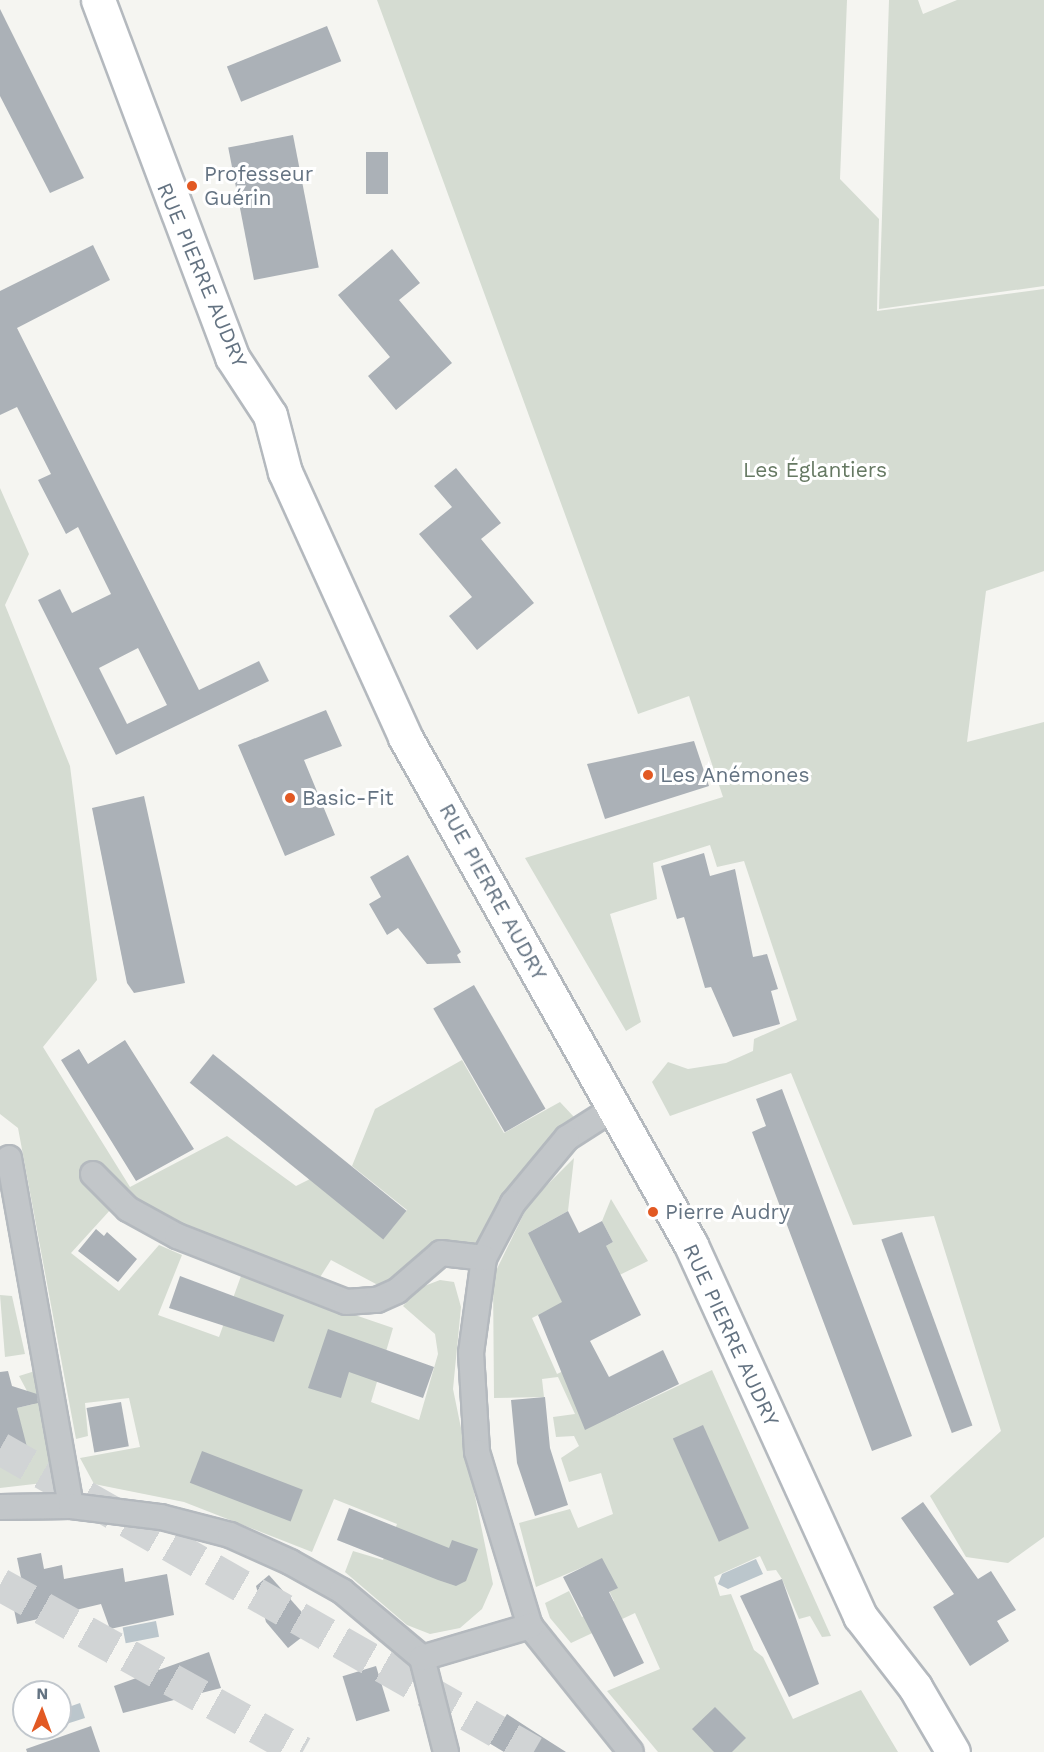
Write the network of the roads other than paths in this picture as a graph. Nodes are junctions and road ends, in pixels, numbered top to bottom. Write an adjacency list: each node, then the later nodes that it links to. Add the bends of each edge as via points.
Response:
1 (98, 0): 2 (street, RUE PIERRE AUDRY, via 232,357 270,415 285,472 405,737)
2 (614, 1108): 5 (street, via 567,1138 513,1203); 12 (street, RUE PIERRE AUDRY, via 691,1245 860,1616 915,1687)
3 (9, 1158): 6 (street)
4 (93, 1174): 5 (street, via 128,1209 177,1236 346,1302 377,1300 397,1291 441,1253)
5 (484, 1258): 8 (street, via 471,1353 477,1452)
6 (71, 1506): 7 (street); 9 (street, via 161,1517 230,1535 342,1591)
7 (0, 1507)
8 (531, 1626): 9 (street); 11 (street)
9 (422, 1658): 10 (street)
10 (446, 1752)
11 (631, 1752)
12 (953, 1752)

